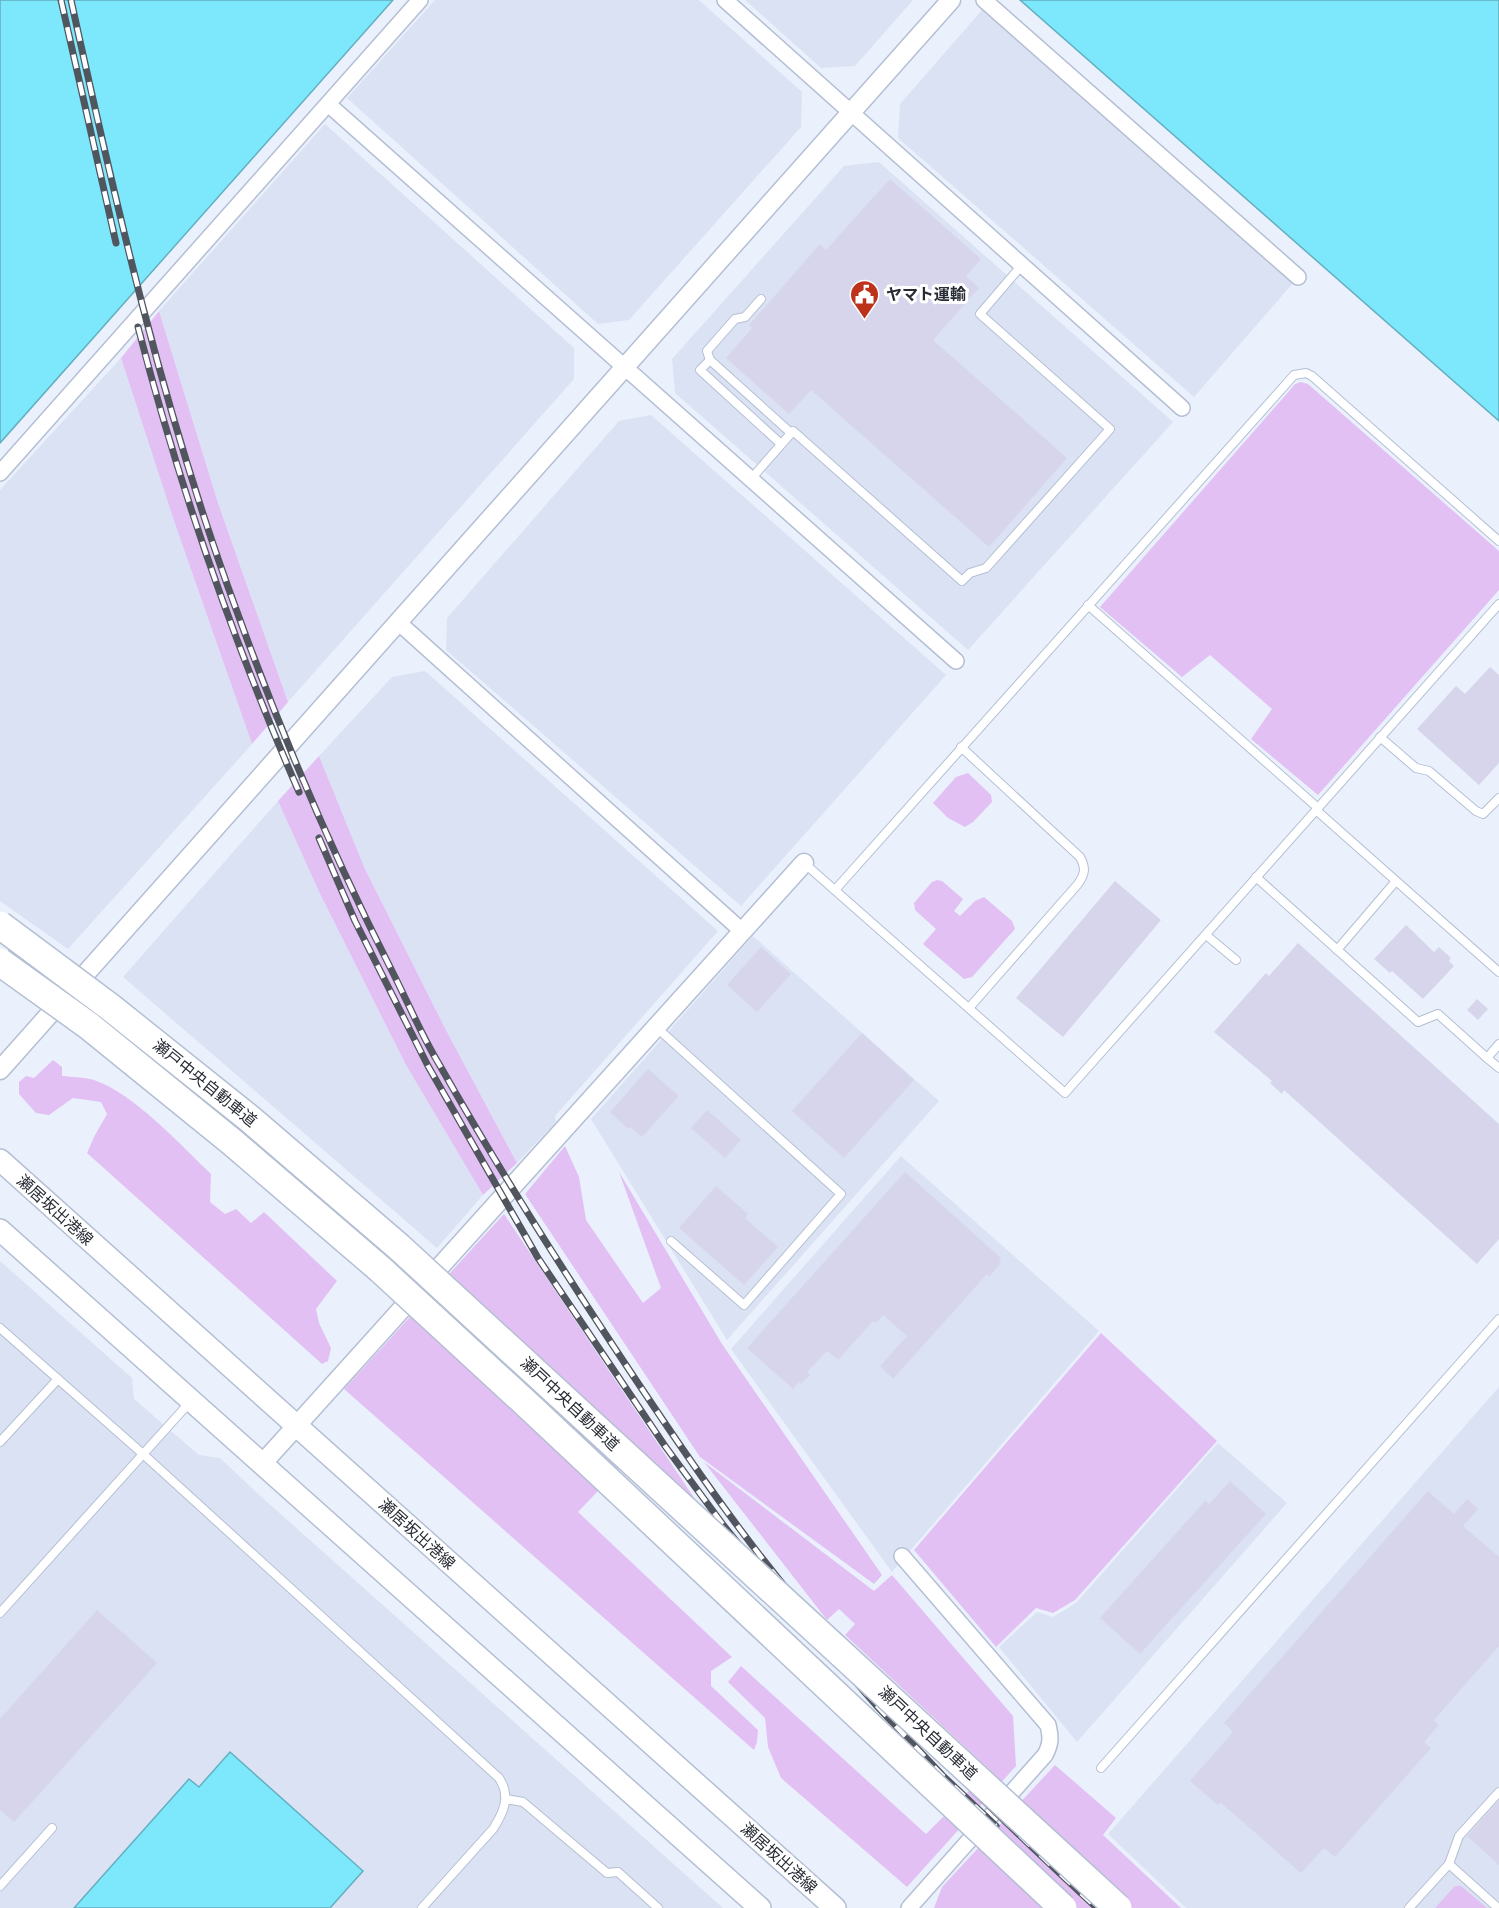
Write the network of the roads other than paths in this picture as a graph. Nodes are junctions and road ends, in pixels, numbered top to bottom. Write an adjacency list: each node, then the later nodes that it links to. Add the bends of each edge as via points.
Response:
1 (420, 0): 5 (street)
2 (725, 0): 6 (street)
3 (951, 0): 6 (street)
4 (984, 0): 8 (street)
5 (328, 104): 11 (street); 15 (street)
6 (851, 112): 7 (street); 11 (street)
7 (1022, 265): 12 (street); 13 (lane, via 980,314 1110,429 986,568 970,573 962,581)
8 (1298, 277)
9 (761, 299): 10 (lane, via 745,317 735,319 707,351)
10 (710, 360): 13 (lane); 14 (lane, via 700,370)
11 (624, 368): 16 (street); 20 (street)
12 (1182, 408)
13 (791, 433): 14 (lane)
14 (781, 444): 16 (lane)
15 (0, 472)
16 (750, 480): 21 (street)
17 (1499, 540): 19 (lane, via 1312,376 1300,373 1289,379)
18 (1499, 604): 22 (lane)
19 (1088, 605): 23 (lane); 25 (lane)
20 (398, 622): 31 (street); 42 (street)
21 (956, 661)
22 (1380, 738): 24 (lane, via 1416,768 1429,771 1476,811 1483,814); 25 (lane)
23 (961, 747): 29 (lane); 37 (lane, via 1080,856 1085,865 1078,884)
24 (1499, 798)
25 (1317, 809): 27 (lane); 28 (lane)
26 (804, 862): 29 (lane); 31 (street)
27 (1256, 877): 32 (lane); 33 (lane)
28 (1396, 881): 33 (lane); 36 (lane)
29 (835, 890): 37 (lane)
30 (0, 926): 68 (highway, 瀬戸中央自動車道, bridge, via 110,1007 250,1119 399,1247)
31 (742, 931): 38 (street)
32 (1206, 935): 34 (lane); 37 (lane, via 1065,1093)
33 (1337, 950): 40 (lane, via 1418,1023 1438,1014)
34 (1236, 960)
35 (0, 962): 67 (highway, 瀬戸中央自動車道, bridge, via 88,1026 232,1142 380,1269)
36 (1499, 972)
37 (969, 1008)
38 (656, 1027): 45 (lane, via 841,1194 744,1305); 50 (street)
39 (1499, 1044): 40 (lane)
40 (1487, 1058): 41 (lane)
41 (1499, 1068)
42 (0, 1070)
43 (0, 1160): 50 (main road, 瀬居坂出港線)
44 (0, 1230): 49 (main road)
45 (671, 1241)
46 (1499, 1319): 56 (lane)
47 (0, 1328): 48 (lane)
48 (58, 1379): 51 (lane); 52 (lane)
49 (191, 1401): 52 (lane); 53 (main road)
50 (296, 1426): 53 (street); 65 (main road, 瀬居坂出港線)
51 (0, 1442)
52 (143, 1454): 55 (lane); 58 (lane, via 494,1771 504,1785)
53 (262, 1464): 64 (main road)
54 (902, 1556): 66 (street, via 1048,1725 1051,1736 1045,1755)
55 (0, 1613)
56 (1101, 1768)
57 (1499, 1792): 60 (lane, via 1459,1836)
58 (506, 1799): 62 (lane, via 493,1829); 63 (lane, via 523,1802 607,1873 618,1872)
59 (52, 1828): 61 (lane)
60 (1449, 1864): 69 (lane); 70 (lane)
61 (0, 1886)
62 (422, 1908)
63 (658, 1908)
64 (760, 1908)
65 (835, 1908)
66 (909, 1908)
67 (1064, 1908)
68 (1119, 1908)
69 (1409, 1908)
70 (1498, 1908)

